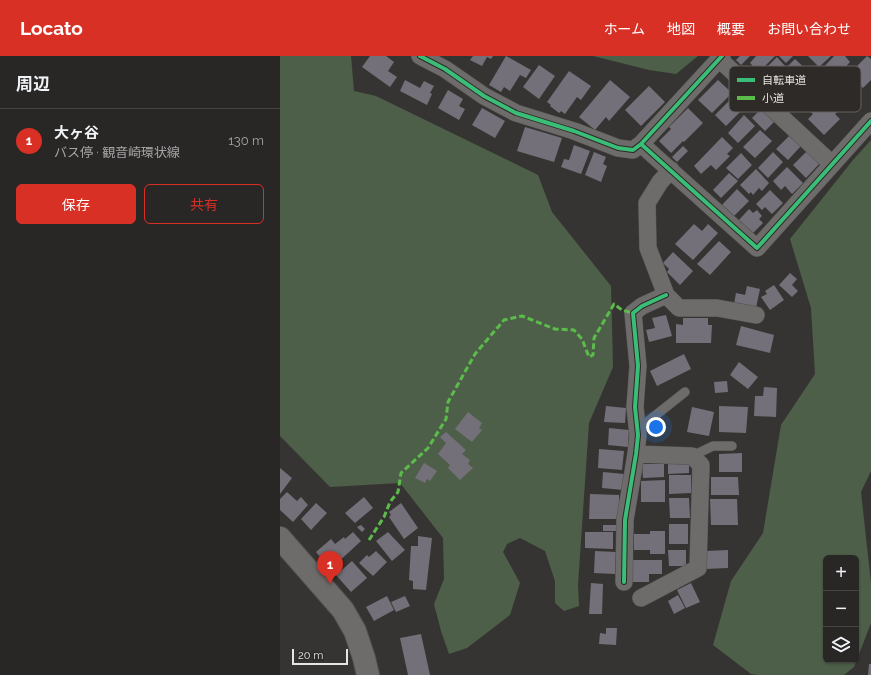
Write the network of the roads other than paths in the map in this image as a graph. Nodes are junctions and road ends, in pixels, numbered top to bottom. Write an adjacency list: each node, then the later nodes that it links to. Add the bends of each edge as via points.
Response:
1 (420, 56): 6 (street, via 516,113 574,130 618,148 633,150)
2 (721, 58): 3 (street); 6 (street)
3 (729, 66)
4 (778, 112): 7 (street)
5 (871, 121): 7 (street)
6 (642, 144): 8 (street)
7 (832, 164): 8 (street, via 757,248)
8 (670, 170): 9 (street, via 647,203 648,248)
9 (666, 296): 10 (street, via 679,308 718,308); 12 (street, via 632,313 638,366 635,407)
10 (756, 315)
11 (685, 392): 12 (lane)
12 (637, 430): 14 (street)
13 (732, 446): 15 (lane, via 713,446)
14 (636, 454): 15 (street); 17 (street, via 625,520)
15 (692, 456): 18 (street, via 701,465 698,568)
16 (280, 538): 19 (main road, via 343,610 355,631)
17 (624, 582)
18 (642, 598)
19 (368, 675)

